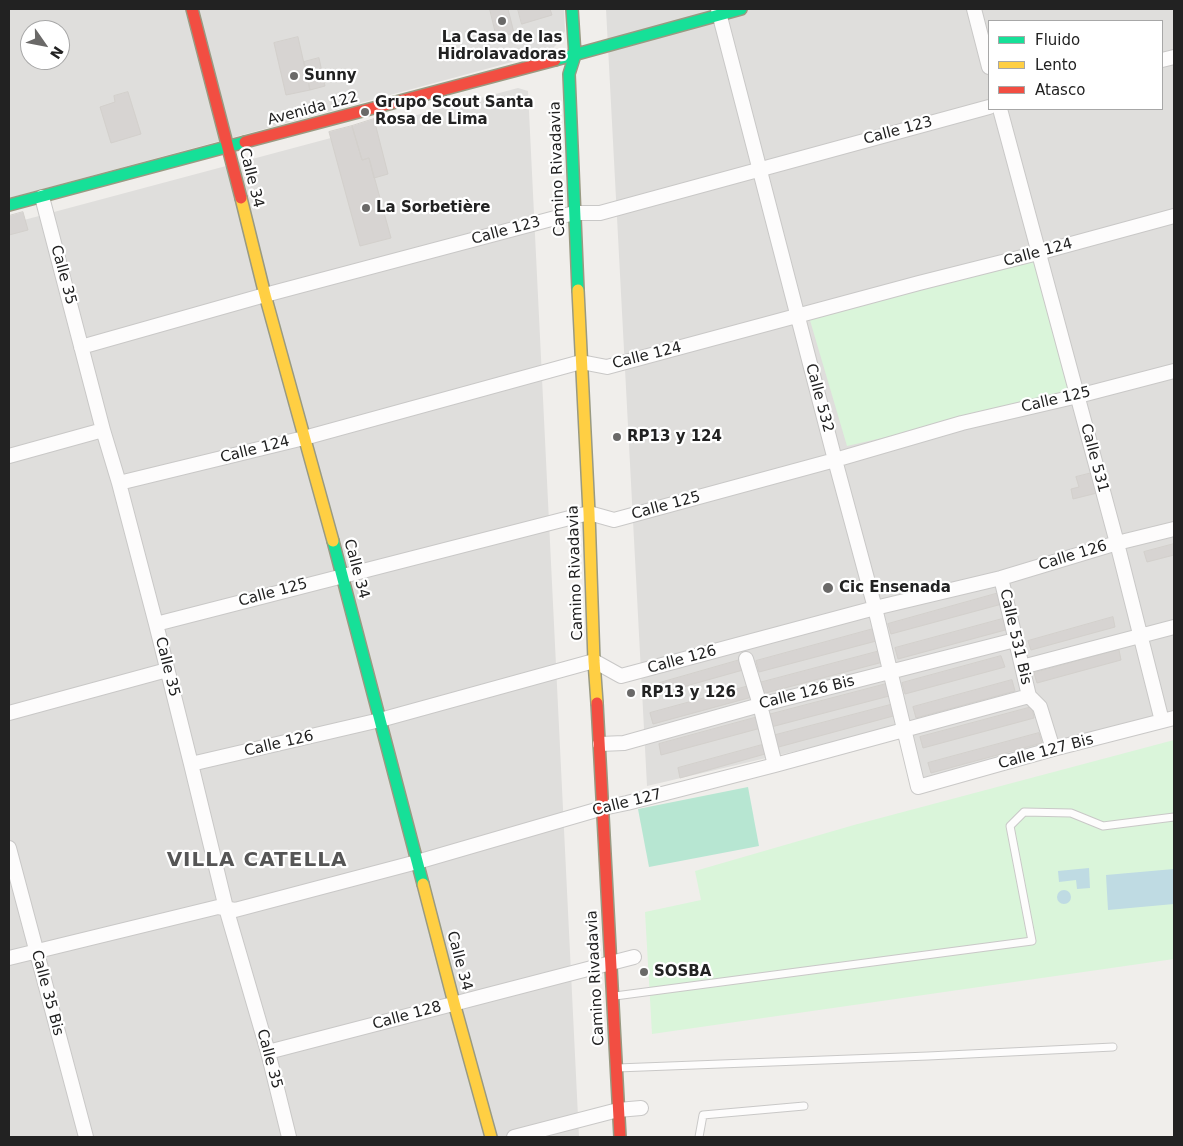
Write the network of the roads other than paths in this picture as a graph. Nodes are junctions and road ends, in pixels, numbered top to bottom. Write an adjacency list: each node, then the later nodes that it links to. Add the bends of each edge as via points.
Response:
1 (192, 9): 10 (main road, Calle 34)
2 (572, 9): 6 (main road, Camino Rivadavia)
3 (741, 9): 5 (main road, Avenida 122)
4 (974, 9): 7 (street)
5 (719, 12): 6 (main road, Avenida 122); 11 (street, Calle 532)
6 (574, 55): 10 (main road, Avenida 122); 14 (main road, Camino Rivadavia, via 570,74)
7 (988, 64)
8 (988, 107): 11 (street, Calle 123)
9 (1000, 110): 16 (street, Calle 531)
10 (228, 147): 12 (main road, Avenida 122); 17 (main road, Calle 34)
11 (760, 168): 14 (street, Calle 123, via 600,213); 18 (street, Calle 532)
12 (42, 197): 13 (main road, Avenida 122); 19 (street, Calle 35)
13 (9, 205)
14 (574, 214): 17 (street, Calle 123); 20 (main road, Camino Rivadavia)
15 (1174, 216): 16 (street, Calle 124)
16 (1038, 253): 18 (street, Calle 124); 22 (street, Calle 531)
17 (265, 295): 19 (street, Calle 123); 24 (main road, Calle 34)
18 (797, 317): 20 (street, Calle 124, via 607,367); 26 (street, Calle 532)
19 (82, 347): 23 (street, Calle 35)
20 (581, 362): 24 (street, Calle 124); 28 (main road, Camino Rivadavia)
21 (1174, 371): 22 (street, Calle 125)
22 (1078, 396): 26 (street, Calle 125, via 962,422); 30 (street, Calle 531)
23 (103, 430): 25 (street); 27 (street, Calle 35)
24 (304, 438): 27 (street, Calle 124); 31 (main road, Calle 34)
25 (9, 456)
26 (835, 460): 28 (street, Calle 125, via 614,520); 33 (street, Calle 532)
27 (118, 483): 34 (street, Calle 35)
28 (589, 513): 31 (street, Calle 125); 39 (main road, Camino Rivadavia)
29 (1174, 529): 30 (street, Calle 126)
30 (1117, 543): 32 (street, Calle 126); 36 (street, Calle 531)
31 (342, 575): 34 (street, Calle 125); 47 (main road, Calle 34)
32 (1001, 578): 33 (street, Calle 126); 37 (street, Calle 531 Bis)
33 (876, 608): 39 (street, Calle 126, via 621,676); 42 (street, Calle 532)
34 (156, 624): 41 (street, Calle 35)
35 (1174, 627): 36 (street)
36 (1141, 636): 40 (street); 46 (street, Calle 531)
37 (1015, 640): 40 (street, Calle 531 Bis); 42 (street, Calle 126 Bis)
38 (746, 659): 44 (street)
39 (594, 661): 47 (street, Calle 126); 49 (main road, Camino Rivadavia)
40 (1022, 667): 43 (street, Calle 531 Bis)
41 (167, 670): 45 (street); 51 (street, Calle 35)
42 (890, 672): 44 (street, Calle 126 Bis); 48 (street, Calle 532)
43 (1029, 696): 48 (street, Calle 127); 50 (street, Calle 531 Bis, via 1040,707)
44 (760, 705): 49 (street, Calle 126 Bis, via 624,743); 52 (street)
45 (9, 713)
46 (1168, 719): 50 (street, Calle 127 Bis)
47 (380, 720): 51 (street, Calle 126); 57 (main road, Calle 34)
48 (904, 729): 52 (street, Calle 127); 53 (street, Calle 532)
49 (600, 744): 54 (main road, Camino Rivadavia)
50 (1054, 749): 53 (street, Calle 127 Bis)
51 (191, 764): 58 (street, Calle 35)
52 (775, 764): 54 (street, Calle 127)
53 (918, 787)
54 (603, 808): 57 (street, Calle 127); 62 (main road, Camino Rivadavia)
55 (1174, 817): 63 (lane, via 1103,826 1071,813 1024,812 1010,826 1032,941)
56 (9, 848): 59 (street, Calle 35 Bis)
57 (417, 862): 58 (street, Calle 127, via 235,910); 64 (main road, Calle 34)
58 (226, 908): 59 (street, via 218,907); 66 (street, Calle 35)
59 (36, 950): 61 (street); 71 (street, Calle 35 Bis)
60 (634, 957): 62 (street, Calle 128)
61 (9, 958)
62 (611, 963): 63 (main road, Camino Rivadavia); 64 (street, Calle 128)
63 (612, 996): 67 (main road, Camino Rivadavia)
64 (454, 1003): 66 (street, Calle 128); 73 (main road, Calle 34)
65 (1113, 1047): 67 (lane)
66 (268, 1052): 72 (street, Calle 35)
67 (616, 1068): 70 (main road, Camino Rivadavia)
68 (804, 1106): 76 (lane, via 703,1116)
69 (642, 1108): 70 (street)
70 (618, 1110): 74 (street); 75 (main road, Camino Rivadavia)
71 (86, 1137)
72 (286, 1137)
73 (491, 1137)
74 (514, 1137)
75 (620, 1137)
76 (699, 1137)

